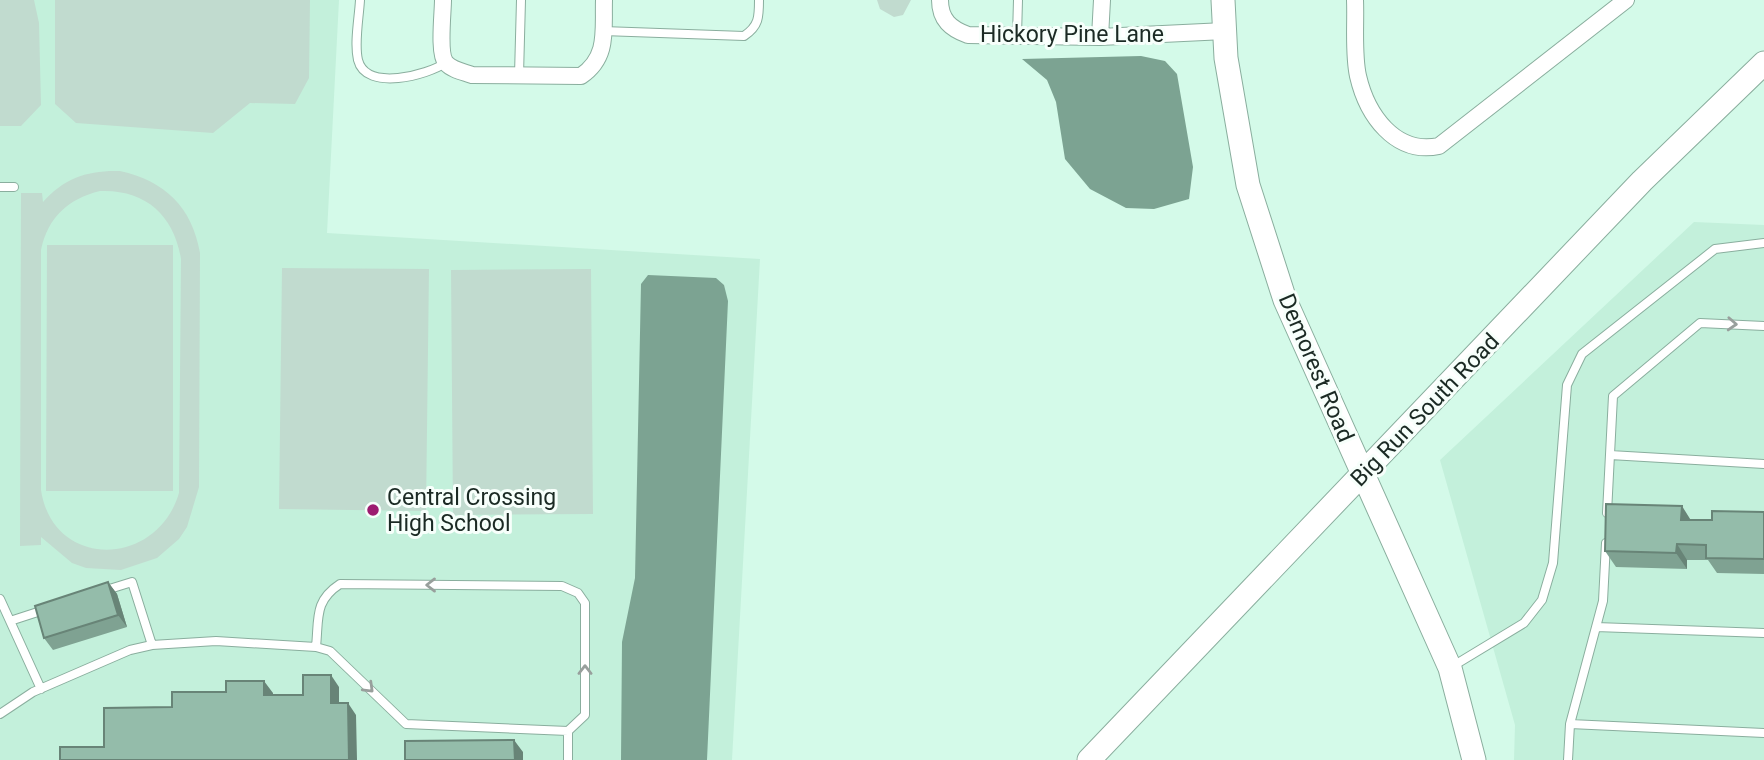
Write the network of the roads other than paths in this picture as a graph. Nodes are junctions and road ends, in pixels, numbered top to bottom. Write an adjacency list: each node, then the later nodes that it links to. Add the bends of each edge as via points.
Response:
1 (360, 0): 17 (lane, via 358,60 363,69 376,76 416,78)
2 (443, 0): 17 (street)
3 (521, 0): 18 (lane)
4 (604, 0): 12 (street)
5 (759, 0): 12 (lane, via 759,20 744,36)
6 (940, 0): 14 (street, Hickory Pine Lane, via 940,10 954,30 968,35)
7 (1018, 0): 14 (lane)
8 (1102, 0): 15 (street)
9 (1223, 0): 13 (street, Demorest Road)
10 (1355, 0): 11 (street, via 1358,74 1364,92 1390,133 1406,146 1422,150 1439,146)
11 (1626, 0)
12 (603, 31): 18 (street, via 603,53 581,76)
13 (1225, 31): 15 (street, Hickory Pine Lane); 25 (street, Demorest Road, via 1248,185 1285,300)
14 (1017, 36): 15 (street, Hickory Pine Lane)
15 (1100, 37)
16 (1764, 62): 25 (street, Big Run South Road, via 1642,181)
17 (445, 63): 18 (street, via 472,75)
18 (519, 75)
19 (0, 187): 20 (lane)
20 (14, 187)
21 (1764, 243): 36 (lane, via 1714,249 1582,354 1567,384 1553,563 1542,600 1524,623)
22 (1764, 326): 23 (lane, one-way to 22, via 1613,396 1700,323)
23 (1610, 455): 24 (lane); 26 (lane)
24 (1764, 464)
25 (1363, 475): 36 (street, Demorest Road); 43 (street, Big Run South Road)
26 (1606, 521)
27 (1606, 535): 32 (lane, via 1603,601)
28 (95, 594): 34 (lane, via 132,582)
29 (0, 599): 31 (lane)
30 (59, 605): 31 (lane)
31 (10, 621): 37 (lane)
32 (1596, 626): 33 (lane); 39 (lane)
33 (1764, 634)
34 (152, 645): 35 (lane, via 216,641); 37 (lane)
35 (316, 647): 40 (lane, one-way to 40, via 330,651 406,724); 40 (lane, one-way to 35, via 585,715 585,603 578,593 562,586 340,584 325,593 320,605)
36 (1450, 668): 44 (street, Demorest Road)
37 (41, 689): 38 (lane)
38 (0, 714)
39 (1570, 724): 41 (lane); 45 (lane)
40 (568, 731): 42 (lane)
41 (1764, 733)
42 (568, 760)
43 (1088, 760)
44 (1474, 760)
45 (1568, 760)

